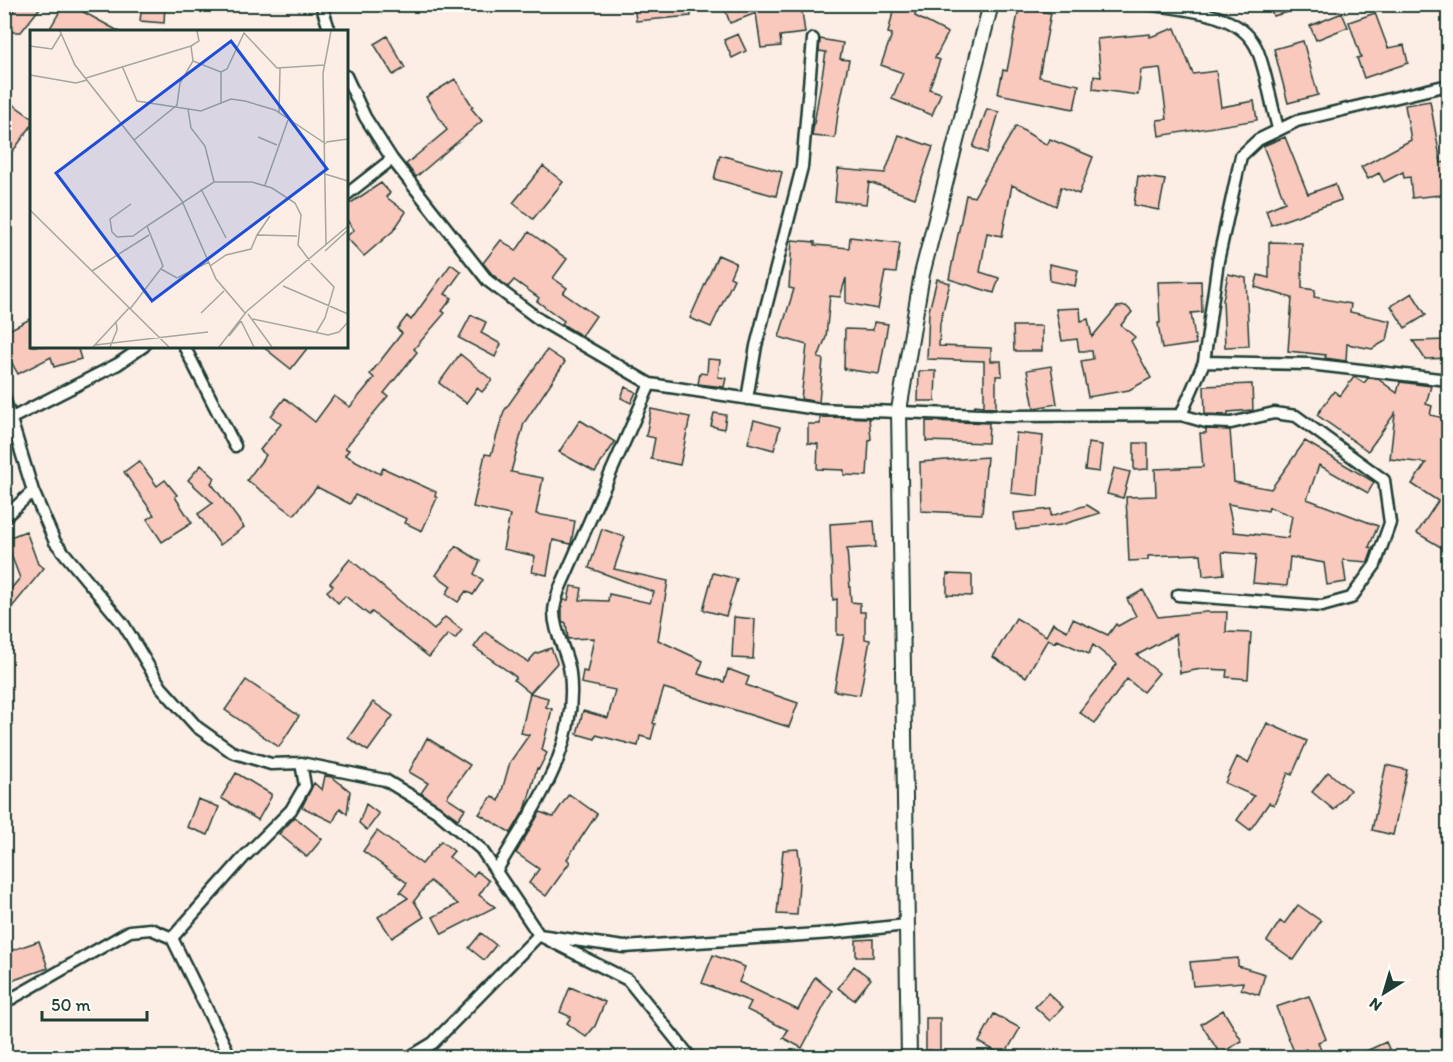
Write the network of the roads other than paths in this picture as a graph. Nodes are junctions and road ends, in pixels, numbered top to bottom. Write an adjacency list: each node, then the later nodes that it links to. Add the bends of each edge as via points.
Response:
1 (10, 4): 5 (street)
2 (321, 4): 6 (street)
3 (992, 4): 20 (street, via 922,274)
4 (1148, 4): 10 (street, via 1228,20 1245,33 1256,47)
5 (4, 11)
6 (329, 30)
7 (813, 39): 19 (street, via 802,167 756,346)
8 (348, 80): 11 (street, via 365,117)
9 (1449, 85): 10 (street)
10 (1278, 128): 15 (street, via 1241,156 1218,261)
11 (392, 159): 12 (street); 17 (street, via 488,281 540,320)
12 (348, 193)
13 (141, 348): 22 (street, via 118,364)
14 (185, 348): 23 (street)
15 (1204, 362): 16 (street, via 1310,364); 21 (street)
16 (1449, 380)
17 (650, 384): 19 (street); 28 (street, via 556,601 558,636 570,671 569,730 559,761)
18 (4, 397): 22 (street)
19 (747, 399): 20 (street, via 817,409)
20 (899, 410): 21 (street, via 1008,416); 29 (street)
21 (1181, 415): 26 (street, via 1214,423 1274,413 1296,416 1383,480 1390,523 1375,565 1351,598 1322,606)
22 (12, 418): 24 (street)
23 (235, 446)
24 (33, 491): 25 (street); 27 (street, via 55,542 124,626 161,687 197,727 232,752 271,764)
25 (4, 518)
26 (1178, 595)
27 (301, 763): 28 (street, via 385,780 436,811 481,849); 31 (street, via 305,786 291,810)
28 (496, 870): 30 (street)
29 (906, 925): 30 (street, via 624,947); 36 (street)
30 (539, 935): 34 (street, via 433,1043); 35 (street, via 628,980)
31 (172, 938): 32 (street, via 151,929 130,931); 33 (street)
32 (4, 1003)
33 (231, 1058)
34 (408, 1058)
35 (691, 1058)
36 (909, 1058)

